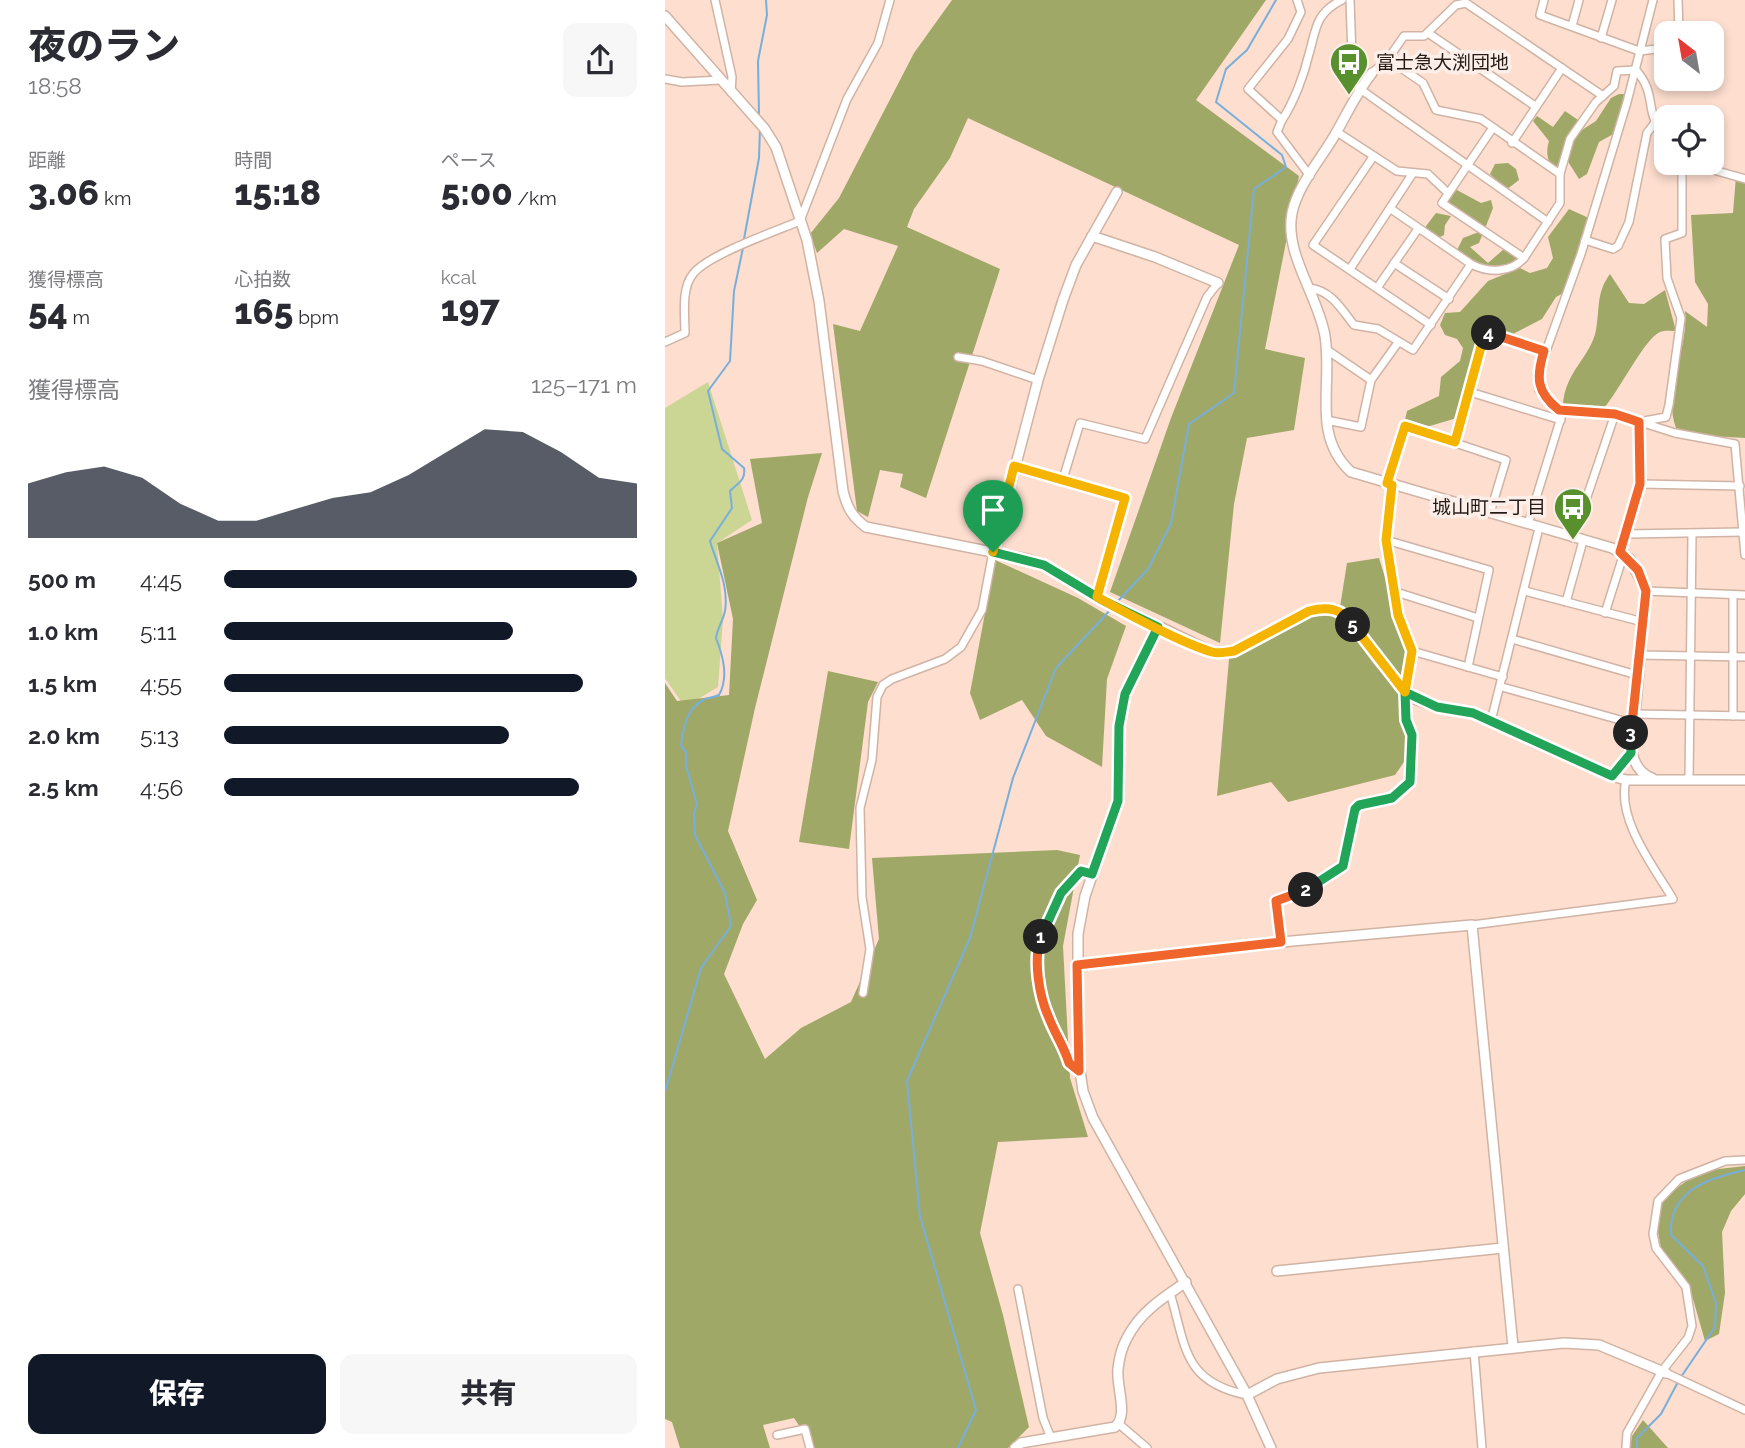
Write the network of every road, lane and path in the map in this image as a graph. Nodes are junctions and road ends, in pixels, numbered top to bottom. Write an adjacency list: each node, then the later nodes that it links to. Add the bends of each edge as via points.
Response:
1 (715, 0): 25 (street, via 732,77)
2 (890, 0): 44 (street, via 878,43 847,99)
3 (1297, 0): 28 (street, via 1301,12 1287,39 1248,89)
4 (1342, 0): 28 (street, via 1318,21 1312,33 1310,52)
5 (1349, 0): 24 (street, via 1353,84)
6 (1543, 0): 13 (street, via 1540,15)
7 (1579, 0): 13 (street)
8 (1612, 0): 15 (street)
9 (1653, 0): 17 (street)
10 (1678, 0): 12 (street)
11 (665, 16): 23 (street)
12 (1679, 21)
13 (1572, 26): 15 (street)
14 (1428, 33): 18 (street, via 1404,36); 19 (street, via 1456,5 1466,3); 27 (street)
15 (1601, 38): 17 (street)
16 (1654, 49): 17 (street)
17 (1639, 51): 20 (street)
18 (1388, 59): 21 (street); 30 (street, via 1423,83 1436,110 1481,119)
19 (1562, 68): 26 (street); 27 (street)
20 (1636, 70): 26 (street, via 1617,71 1614,86); 29 (street, via 1649,86); 48 (street)
21 (1372, 73): 24 (street)
22 (665, 79): 23 (street)
23 (720, 80): 25 (street)
24 (1358, 90): 31 (street); 34 (street)
25 (731, 93): 44 (street, via 770,136)
26 (1603, 96): 37 (street, via 1570,139)
27 (1535, 106): 32 (street)
28 (1282, 120): 39 (street, via 1277,132)
29 (1654, 124): 48 (street, via 1647,133 1629,222 1618,246 1613,249)
30 (1492, 129): 32 (street); 34 (street)
31 (1337, 132): 33 (street); 39 (street)
32 (1512, 143): 37 (street)
33 (1373, 157): 35 (street, via 1397,171); 52 (street, via 1313,245)
34 (1467, 166): 42 (street); 45 (street)
35 (1413, 173): 42 (street, via 1428,174); 43 (street)
36 (1724, 173): 40 (street)
37 (1560, 174): 45 (street, via 1560,203)
38 (1682, 175): 70 (street, via 1682,233 1665,239 1667,278 1681,318 1669,405 1666,417)
39 (1310, 176): 54 (street, via 1298,196 1291,223 1292,242)
40 (1745, 179)
41 (1117, 192): 47 (street)
42 (1448, 193): 49 (street, via 1442,203)
43 (1391, 209): 46 (street); 52 (street)
44 (800, 221): 58 (street, via 721,256 692,275 687,287 685,333); 87 (street, via 819,301 843,491 851,513 866,527)
45 (1548, 222): 49 (street)
46 (1418, 229): 50 (street); 51 (street)
47 (1092, 236): 53 (street); 63 (street, via 1072,277)
48 (1585, 240): 61 (street)
49 (1524, 258): 51 (street, via 1501,270)
50 (1394, 264): 55 (street); 56 (street)
51 (1471, 264): 56 (street)
52 (1350, 269): 55 (street)
53 (1218, 283): 75 (street, via 1207,298 1145,439 1080,423)
54 (1310, 288): 59 (street, via 1339,302 1355,325 1378,329); 60 (street)
55 (1377, 288): 57 (street)
56 (1449, 299): 57 (street)
57 (1431, 325): 59 (street, via 1413,350)
58 (665, 342)
59 (1397, 344): 64 (street)
60 (1327, 350): 64 (street); 68 (street)
61 (1544, 351): 65 (street, via 1485,332); 66 (street, via 1537,376 1539,390)
62 (958, 357): 63 (street)
63 (1038, 380): 74 (street)
64 (1371, 380): 68 (street, via 1361,427)
65 (1470, 392): 69 (street); 71 (street)
66 (1563, 411): 67 (street); 69 (street)
67 (1615, 414): 70 (street); 85 (street)
68 (1326, 420): 76 (street, via 1334,454 1342,463 1352,472)
69 (1561, 420): 80 (street)
70 (1639, 422): 72 (street); 77 (street)
71 (1455, 442): 76 (street, via 1405,426); 79 (street, via 1506,460)
72 (1735, 444): 73 (street); 78 (street)
73 (1745, 446)
74 (1014, 466): 75 (street); 87 (street)
75 (1063, 479): 96 (street, via 1125,498)
76 (1390, 484): 79 (street); 86 (street)
77 (1640, 484): 78 (street); 83 (street)
78 (1739, 486): 82 (street)
79 (1490, 513): 80 (street)
80 (1528, 524): 81 (street)
81 (1539, 528): 85 (street); 92 (street)
82 (1743, 532): 84 (street); 89 (street)
83 (1627, 534): 84 (street); 88 (street)
84 (1692, 535): 93 (street)
85 (1578, 539): 88 (street); 97 (street)
86 (1386, 540): 91 (street); 99 (street, via 1489,570)
87 (993, 552): 96 (street, via 1044,565); 128 (street, via 982,610 961,647 937,663 892,679 877,697 873,760 860,808 862,897 870,949)
88 (1622, 553): 90 (street, via 1638,570); 98 (street)
89 (1745, 555)
90 (1646, 591): 93 (street); 100 (street)
91 (1396, 592): 99 (street); 103 (street, via 1398,615)
92 (1525, 592): 97 (street); 102 (street)
93 (1691, 592): 94 (street); 105 (street)
94 (1734, 595): 95 (street); 106 (street)
95 (1745, 595)
96 (1099, 598): 101 (street)
97 (1566, 602): 98 (street)
98 (1605, 612): 100 (street)
99 (1478, 618): 108 (street)
100 (1643, 622): 104 (street)
101 (1158, 627): 112 (street, via 1224,653 1309,611 1335,609 1349,619); 124 (street, via 1125,694 1119,726 1118,801)
102 (1512, 639): 109 (street); 110 (street)
103 (1412, 651): 108 (street); 112 (street)
104 (1640, 655): 105 (street); 109 (street)
105 (1692, 655): 106 (street); 115 (street)
106 (1733, 655): 107 (street); 113 (street)
107 (1745, 657)
108 (1468, 667): 110 (street)
109 (1637, 675): 116 (street)
110 (1503, 677): 111 (street)
111 (1502, 687): 116 (street); 117 (street)
112 (1405, 692): 117 (street, via 1423,703); 126 (street, via 1406,720 1412,735 1410,782 1392,798 1355,809 1343,866 1322,882 1276,901)
113 (1733, 716): 114 (street); 115 (street)
114 (1745, 716)
115 (1689, 717): 116 (street); 121 (street)
116 (1633, 718): 118 (street)
117 (1491, 721): 119 (street)
118 (1631, 753): 119 (street); 123 (street, via 1644,775)
119 (1612, 776): 120 (street)
120 (1626, 780): 123 (street); 125 (street, via 1623,790 1638,838 1673,899)
121 (1689, 780): 122 (street); 123 (street)
122 (1745, 780)
123 (1660, 781)
124 (1092, 874): 127 (street, via 1080,920); 129 (street, via 1081,871 1061,893 1037,952 1049,1021 1069,1063)
125 (1472, 925): 126 (street); 131 (street)
126 (1281, 942): 127 (street)
127 (1077, 965): 129 (street)
128 (863, 993)
129 (1079, 1071): 133 (street, via 1093,1118)
130 (1745, 1160): 138 (street, via 1725,1161 1679,1179 1658,1201 1653,1234 1656,1248 1686,1287 1692,1326)
131 (1503, 1248): 132 (street); 136 (street)
132 (1276, 1271)
133 (1186, 1282): 135 (street); 139 (street)
134 (1018, 1289): 143 (street)
135 (1170, 1293): 139 (street, via 1183,1349 1196,1371); 141 (street, via 1144,1314 1124,1345 1118,1369)
136 (1513, 1347): 137 (street); 138 (street, via 1598,1345)
137 (1474, 1351): 139 (street, via 1319,1368 1277,1380); 148 (street)
138 (1664, 1372): 140 (street); 149 (street, via 1627,1433)
139 (1247, 1395): 147 (street)
140 (1745, 1410)
141 (1119, 1424): 143 (street); 146 (street)
142 (777, 1435): 144 (street, via 806,1429)
143 (1051, 1438): 145 (street)
144 (810, 1448)
145 (1015, 1448)
146 (1147, 1448)
147 (1271, 1448)
148 (1482, 1448)
149 (1626, 1448)

